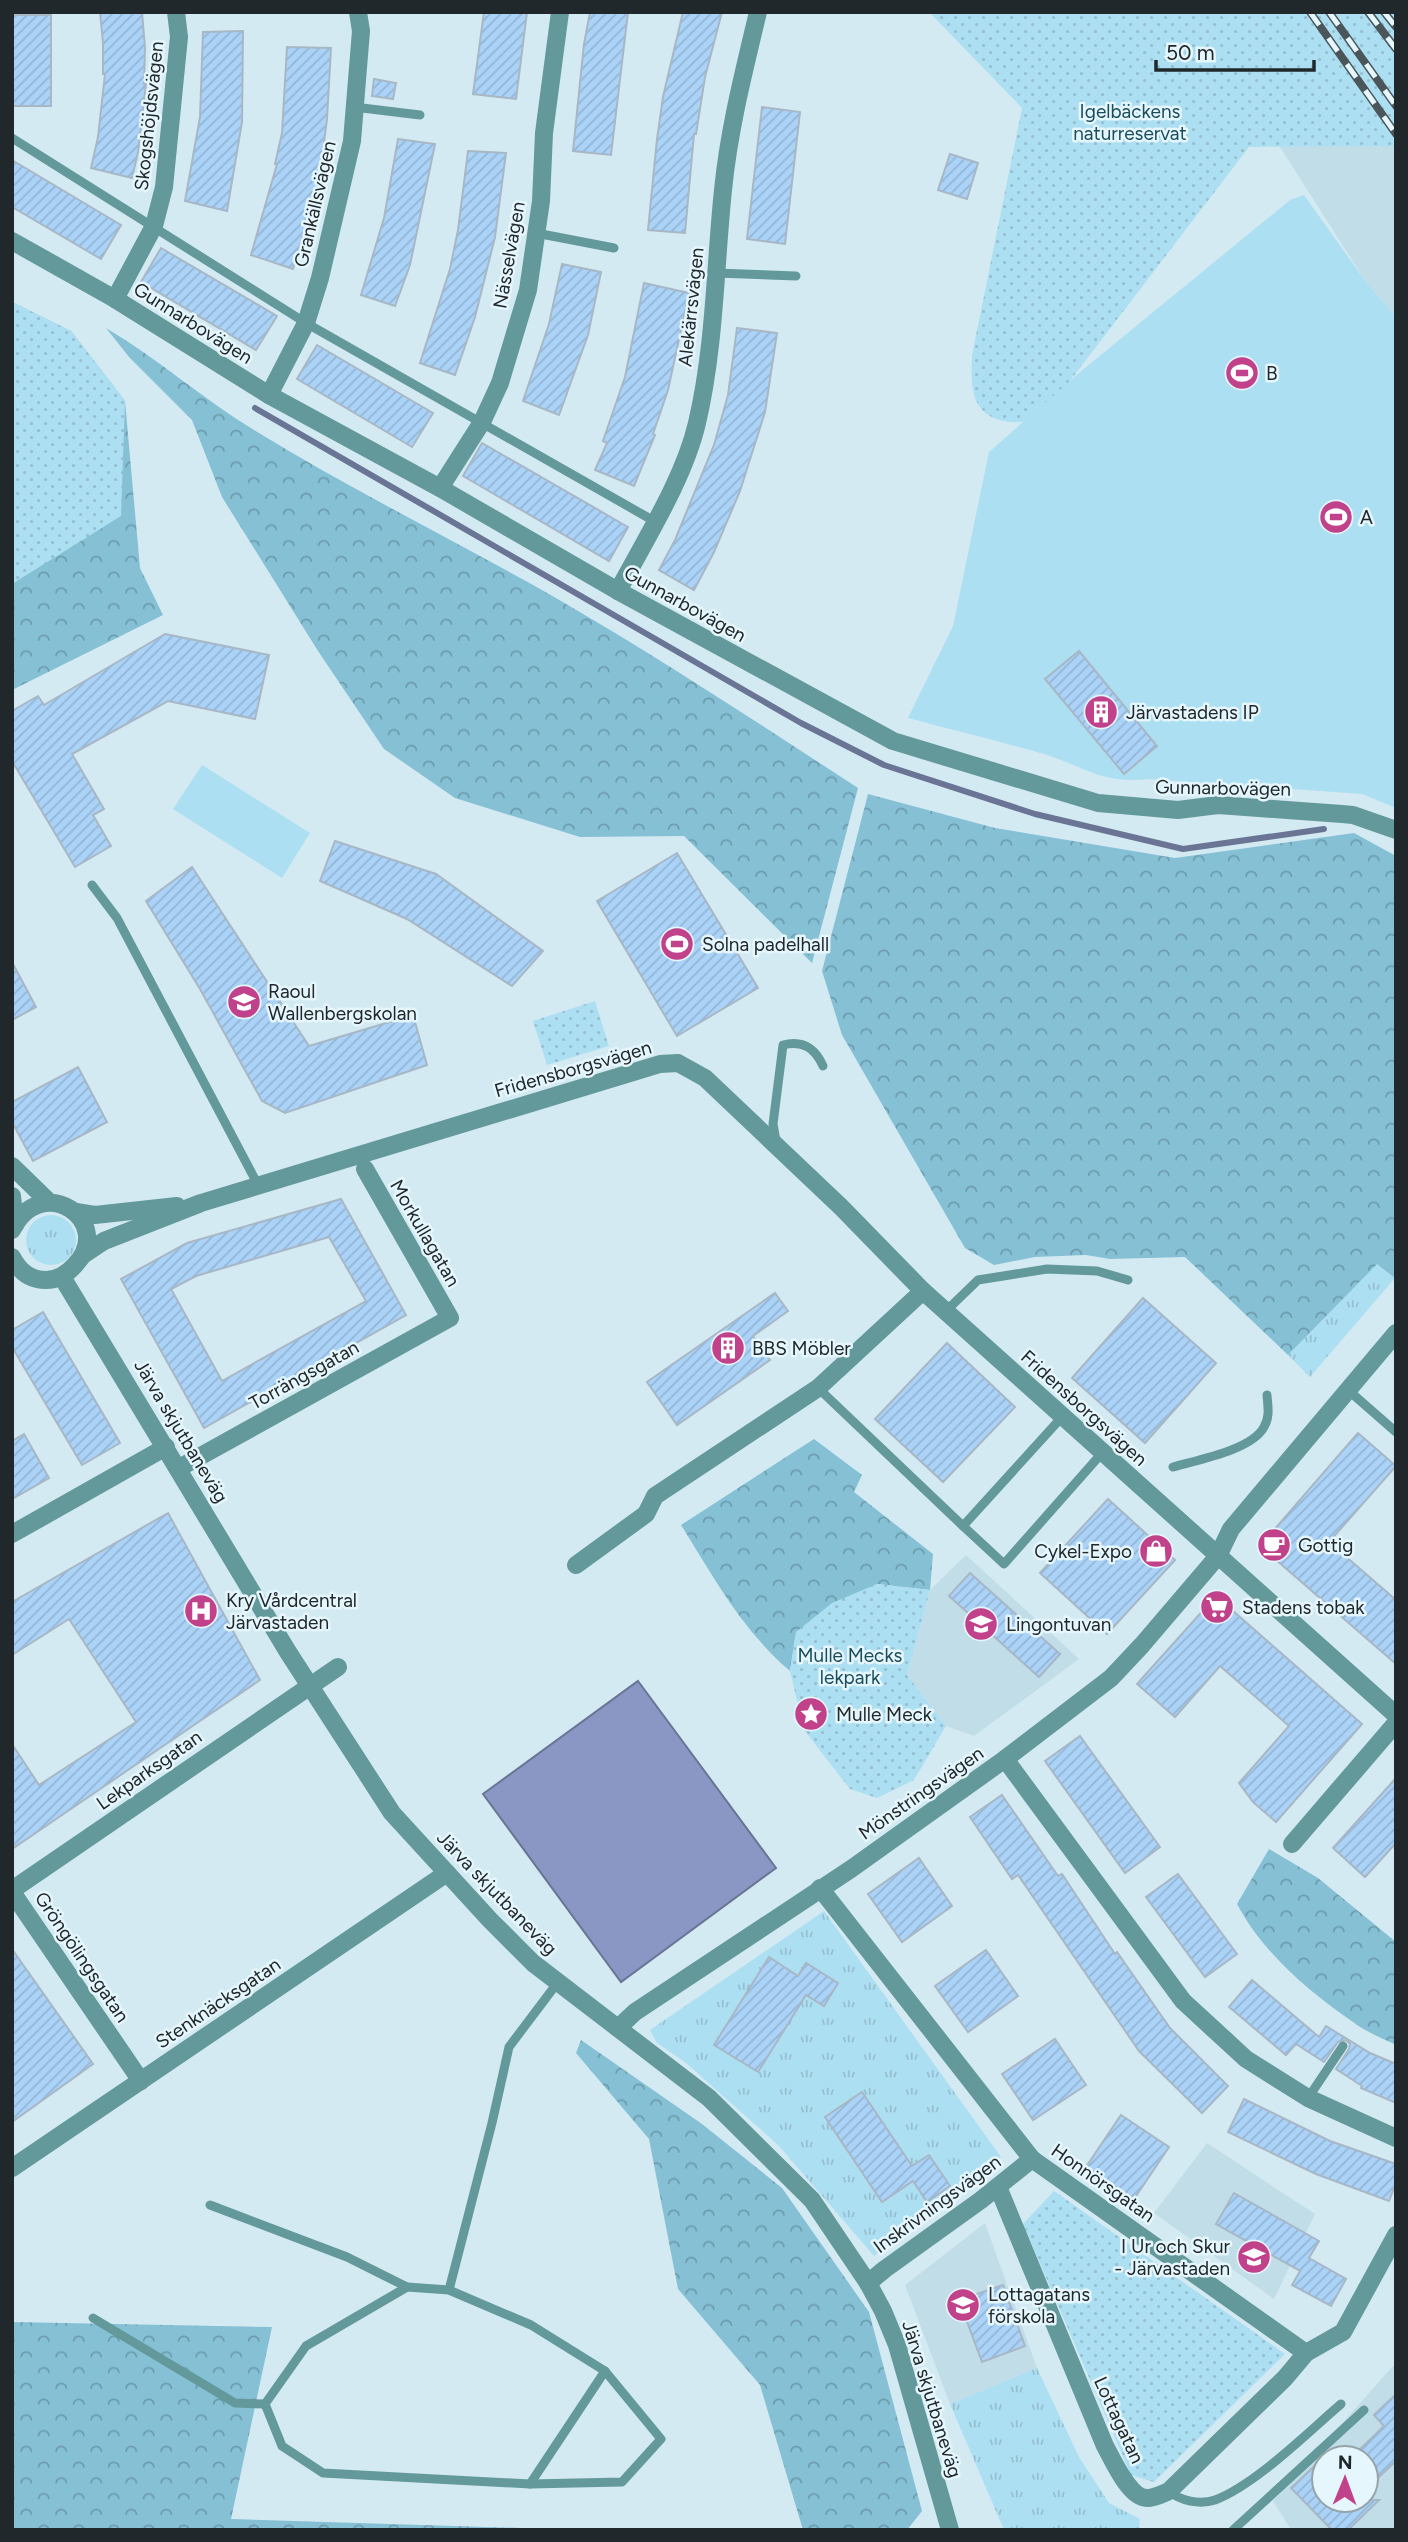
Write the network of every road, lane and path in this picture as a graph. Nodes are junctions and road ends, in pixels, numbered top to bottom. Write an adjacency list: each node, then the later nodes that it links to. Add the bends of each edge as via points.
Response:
1 (176, 12): 8 (street, Skogshöjdsvägen, via 179,37 164,187)
2 (358, 12): 5 (street, Grankällsvägen, via 361,31)
3 (560, 12): 9 (street, Nässelvägen)
4 (758, 12): 12 (street, Alekärrsvägen, via 731,126)
5 (354, 107): 6 (lane); 15 (street, Grankällsvägen, via 349,154)
6 (420, 115)
7 (12, 138): 8 (lane)
8 (154, 226): 14 (street, Skogshöjdsvägen); 15 (lane)
9 (536, 233): 11 (lane); 17 (street, Nässelvägen, via 528,290 500,383)
10 (12, 241): 14 (street, Gunnarbovägen)
11 (614, 248)
12 (716, 273): 13 (lane); 20 (street, Alekärrsvägen, via 697,424 673,489)
13 (796, 275)
14 (115, 299): 16 (street, Gunnarbovägen)
15 (306, 323): 16 (street, Grankällsvägen); 17 (lane)
16 (269, 395): 18 (street, Gunnarbovägen)
17 (482, 422): 18 (street, Nässelvägen); 19 (lane)
18 (440, 488): 20 (street, Gunnarbovägen)
19 (647, 517)
20 (618, 591): 21 (street, Gunnarbovägen, via 894,741 1098,803 1342,814)
21 (1396, 830)
22 (92, 885): 27 (lane, via 117,918)
23 (823, 1066): 24 (lane, via 804,1044 783,1045 774,1124)
24 (777, 1146): 27 (street, Fridensborgsvägen, via 705,1078 678,1063 660,1064); 37 (street, Fridensborgsvägen)
25 (12, 1166): 29 (street)
26 (365, 1169): 39 (street, Morkullagatan)
27 (258, 1185): 30 (street, Fridensborgsvägen)
28 (13, 1196): 32 (street)
29 (48, 1201): 31 (street); 32 (street, via 28,1210)
30 (201, 1203): 31 (street, Fridensborgsvägen); 33 (street, Fridensborgsvägen, via 104,1241)
31 (76, 1212): 33 (street, via 86,1230)
32 (13, 1228)
33 (83, 1255): 35 (street, Fridensborgsvägen)
34 (15, 1265): 35 (street, via 40,1279)
35 (62, 1277): 46 (street, Järva skjutbaneväg)
36 (1128, 1280): 38 (lane, via 1097,1271 1047,1269 978,1280)
37 (923, 1291): 38 (street, Fridensborgsvägen); 41 (street)
38 (946, 1311): 44 (street, Fridensborgsvägen)
39 (450, 1318): 49 (street, Torrängsgatan)
40 (1396, 1334): 42 (street)
41 (818, 1388): 50 (lane); 53 (street, via 655,1496 646,1514)
42 (1348, 1390): 45 (lane); 52 (street, via 1231,1529)
43 (1267, 1395): 48 (lane, via 1269,1413 1264,1429 1250,1442)
44 (1062, 1417): 47 (street, Fridensborgsvägen); 50 (lane)
45 (1396, 1432)
46 (166, 1447): 49 (street, Järva skjutbaneväg); 51 (street)
47 (1102, 1453): 50 (lane, via 1004,1564); 52 (street, Fridensborgsvägen)
48 (1173, 1467)
49 (179, 1468): 55 (street, Järva skjutbaneväg)
50 (962, 1526)
51 (12, 1535)
52 (1218, 1556): 56 (street, Fridensborgsvägen); 58 (street, Mönstringsvägen, via 1111,1678)
53 (576, 1566)
54 (338, 1667): 55 (street, Lekparksgatan)
55 (310, 1685): 60 (street, Järva skjutbaneväg, via 392,1813); 62 (street, Lekparksgatan)
56 (1396, 1715)
57 (1396, 1723): 59 (street)
58 (1005, 1759): 61 (street, Mönstringsvägen); 67 (street, via 1183,2001 1246,2059)
59 (1292, 1844)
60 (447, 1873): 63 (street, Järva skjutbaneväg, via 533,1963); 66 (street, Stenknäcksgatan)
61 (820, 1888): 64 (street, Mönstringsvägen); 69 (street, Honnörsgatan)
62 (12, 1891): 66 (street, Gröngölingsgatan)
63 (558, 1982): 64 (street, Järva skjutbaneväg); 76 (lane, via 509,2047)
64 (618, 2028): 74 (street, Järva skjutbaneväg, via 709,2098 812,2200)
65 (1343, 2046): 67 (lane)
66 (141, 2081): 70 (street, Stenknäcksgatan)
67 (1308, 2098): 68 (street)
68 (1396, 2138)
69 (1032, 2159): 71 (street, Inskrivningsvägen); 78 (street, Honnörsgatan)
70 (12, 2168)
71 (998, 2187): 74 (street, Inskrivningsvägen); 84 (street, Lottagatan, via 1105,2446 1139,2496)
72 (210, 2205): 75 (lane, via 347,2257)
73 (1396, 2235): 78 (street, via 1343,2332)
74 (868, 2283): 85 (street, Järva skjutbaneväg, via 897,2345)
75 (407, 2287): 76 (lane); 80 (lane, via 306,2346)
76 (449, 2290): 79 (lane, via 531,2325)
77 (93, 2318): 80 (lane, via 235,2403)
78 (1306, 2353): 84 (street)
79 (605, 2371): 83 (lane); 83 (lane, via 661,2439 622,2482)
80 (265, 2404): 83 (lane, via 282,2446 323,2473)
81 (1341, 2404): 84 (lane, via 1246,2484 1212,2501 1178,2500)
82 (1364, 2410): 86 (lane)
83 (530, 2484)
84 (1169, 2491)
85 (950, 2530)
86 (1233, 2530)

